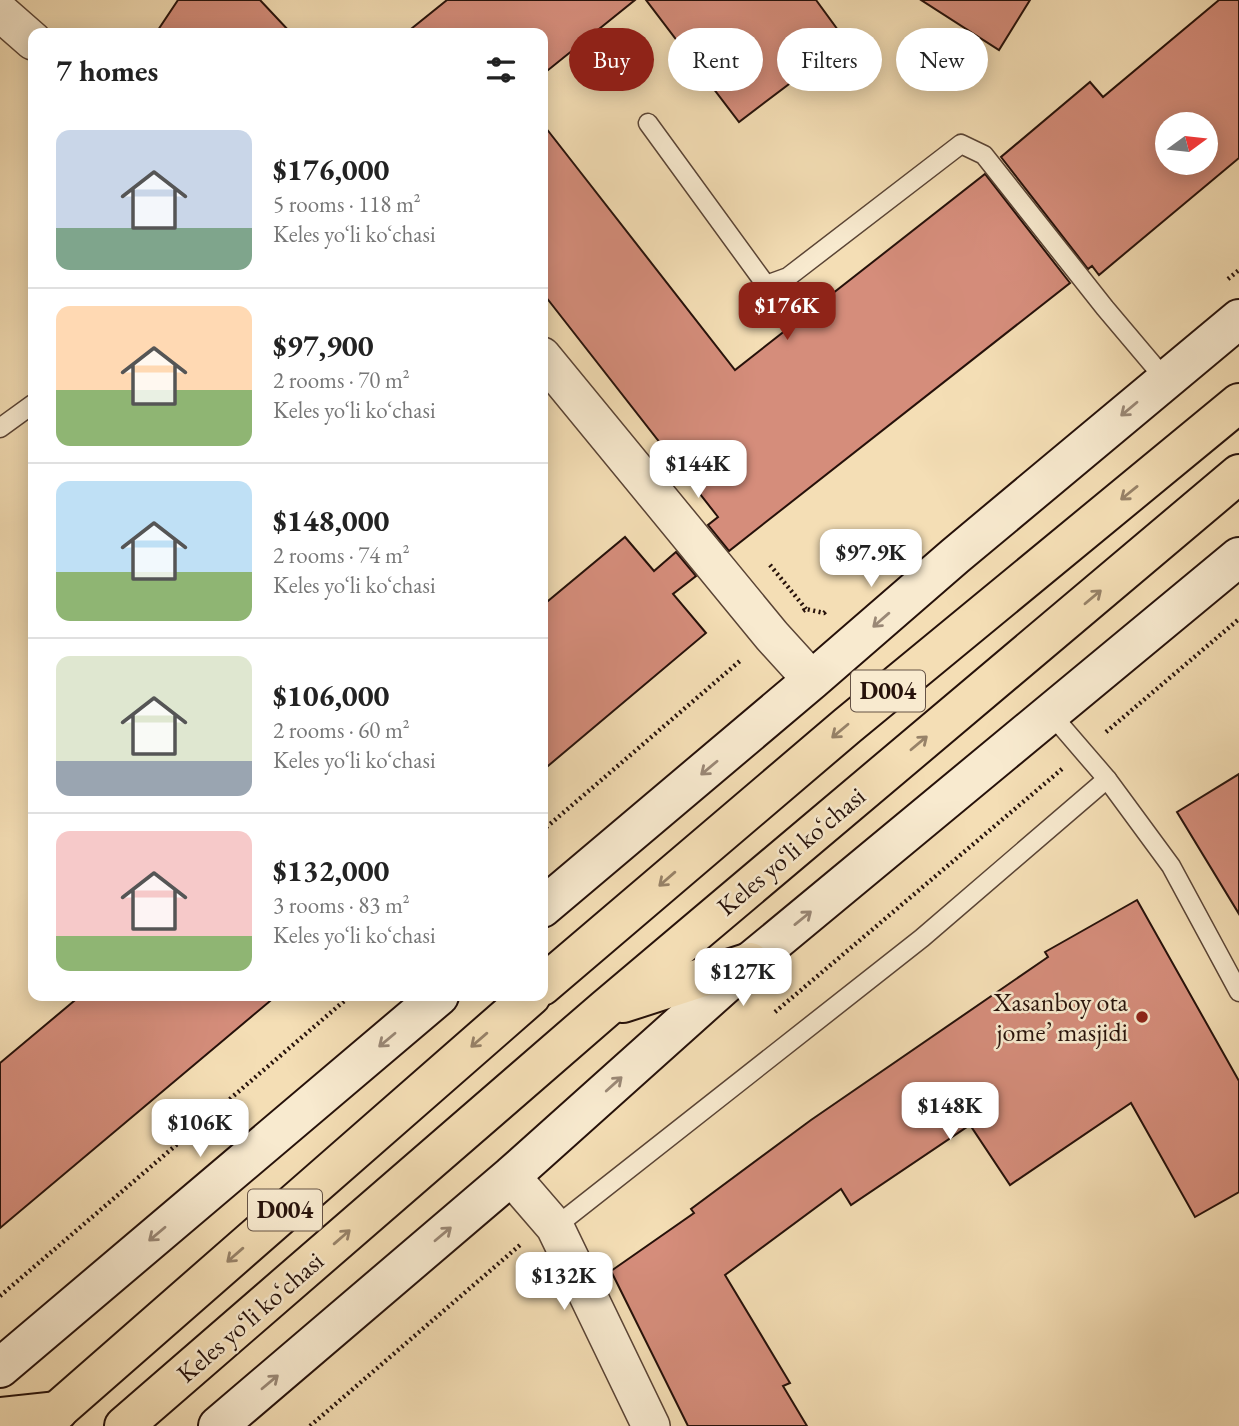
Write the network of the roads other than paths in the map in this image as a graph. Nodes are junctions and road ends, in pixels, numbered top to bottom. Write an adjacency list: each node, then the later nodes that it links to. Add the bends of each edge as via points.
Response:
1 (0, 12): 2 (street)
2 (28, 37)
3 (648, 123): 6 (lane, via 766,285 788,277 961,144 984,155)
4 (1239, 319): 6 (street)
5 (548, 363): 12 (street)
6 (1165, 379): 12 (street, one-way to 12)
7 (1239, 403): 17 (main road, D004, one-way to 17, via 846,726)
8 (28, 408): 9 (lane)
9 (0, 428)
10 (1239, 474): 21 (main road, Keles yoʻli koʻchasi / D004, one-way to 10)
11 (1239, 557): 13 (street)
12 (812, 680): 15 (street, one-way to 15)
13 (1051, 714): 14 (lane); 16 (street, one-way to 13)
14 (1107, 779): 18 (lane, via 1171,866); 23 (lane, via 922,938)
15 (548, 903)
16 (750, 962): 21 (main road); 22 (street, one-way to 16)
17 (548, 981)
18 (1239, 992)
19 (433, 1001): 24 (street, one-way to 24)
20 (525, 1001): 26 (main road, D004, one-way to 26)
21 (605, 1009): 27 (main road, Keles yoʻli koʻchasi / D004, one-way to 21)
22 (511, 1176): 23 (street); 28 (street, one-way to 22)
23 (555, 1227): 29 (street)
24 (0, 1368)
25 (0, 1417): 26 (main road)
26 (49, 1418)
27 (124, 1426)
28 (218, 1426)
29 (651, 1426)

